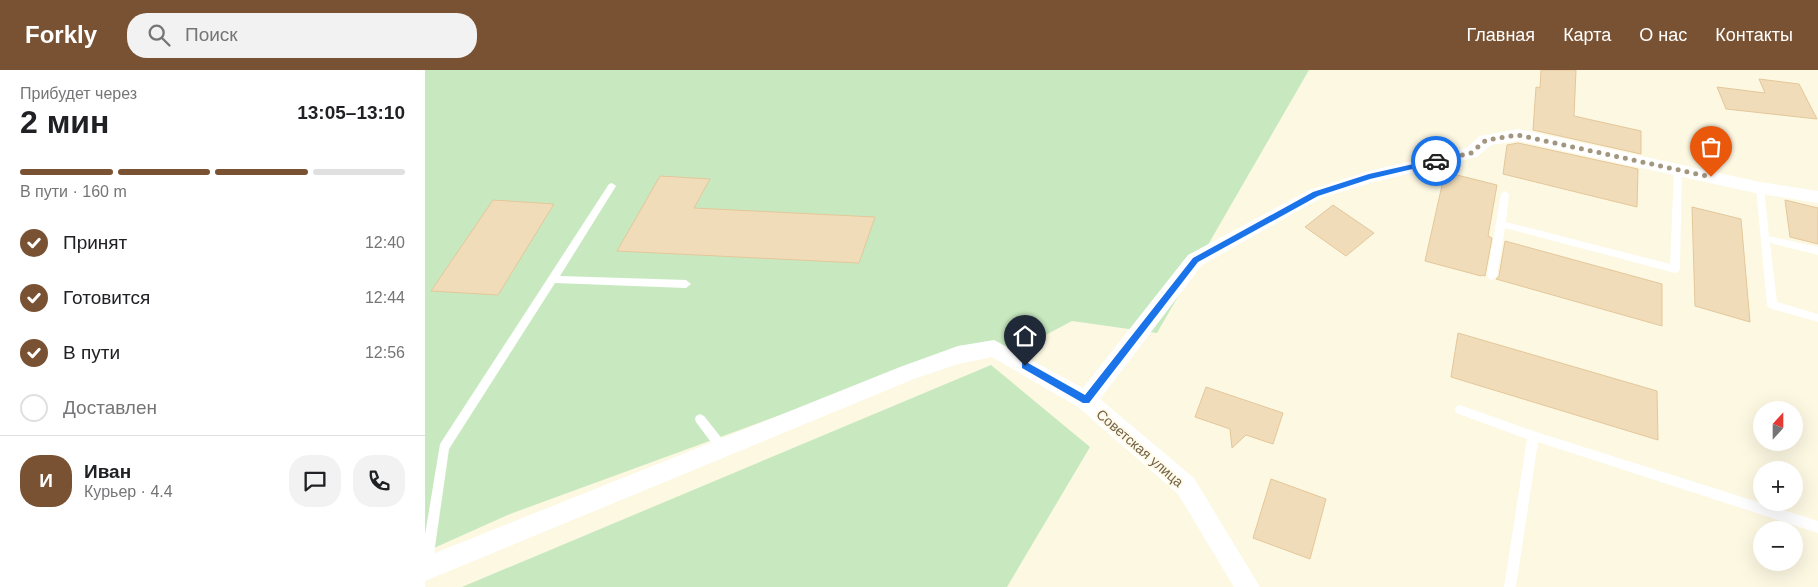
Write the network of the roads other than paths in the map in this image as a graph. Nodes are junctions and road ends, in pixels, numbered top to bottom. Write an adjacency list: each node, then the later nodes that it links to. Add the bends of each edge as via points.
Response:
1 (1678, 170): 3 (street); 6 (lane, via 1675,269); 13 (street, via 1518,135 1486,140 1471,153 1369,177 1315,194 1195,260)
2 (613, 186): 10 (lane)
3 (1760, 188): 5 (street); 7 (lane)
4 (1505, 194): 6 (lane)
5 (1818, 197)
6 (1501, 224): 9 (lane)
7 (1765, 238): 8 (lane); 12 (lane, via 1772,305)
8 (1818, 251)
9 (1492, 276)
10 (553, 279): 11 (lane); 19 (lane, via 444,448)
11 (686, 284)
12 (1818, 318)
13 (1086, 400): 17 (street, Советская улица, via 994,348 958,355 907,373); 20 (street, Советская улица, via 1186,486)
14 (1460, 410): 16 (lane)
15 (700, 418): 17 (lane)
16 (1533, 436): 18 (lane); 21 (lane)
17 (723, 449): 19 (street)
18 (1818, 527)
19 (425, 569)
20 (1248, 587)
21 (1510, 587)

